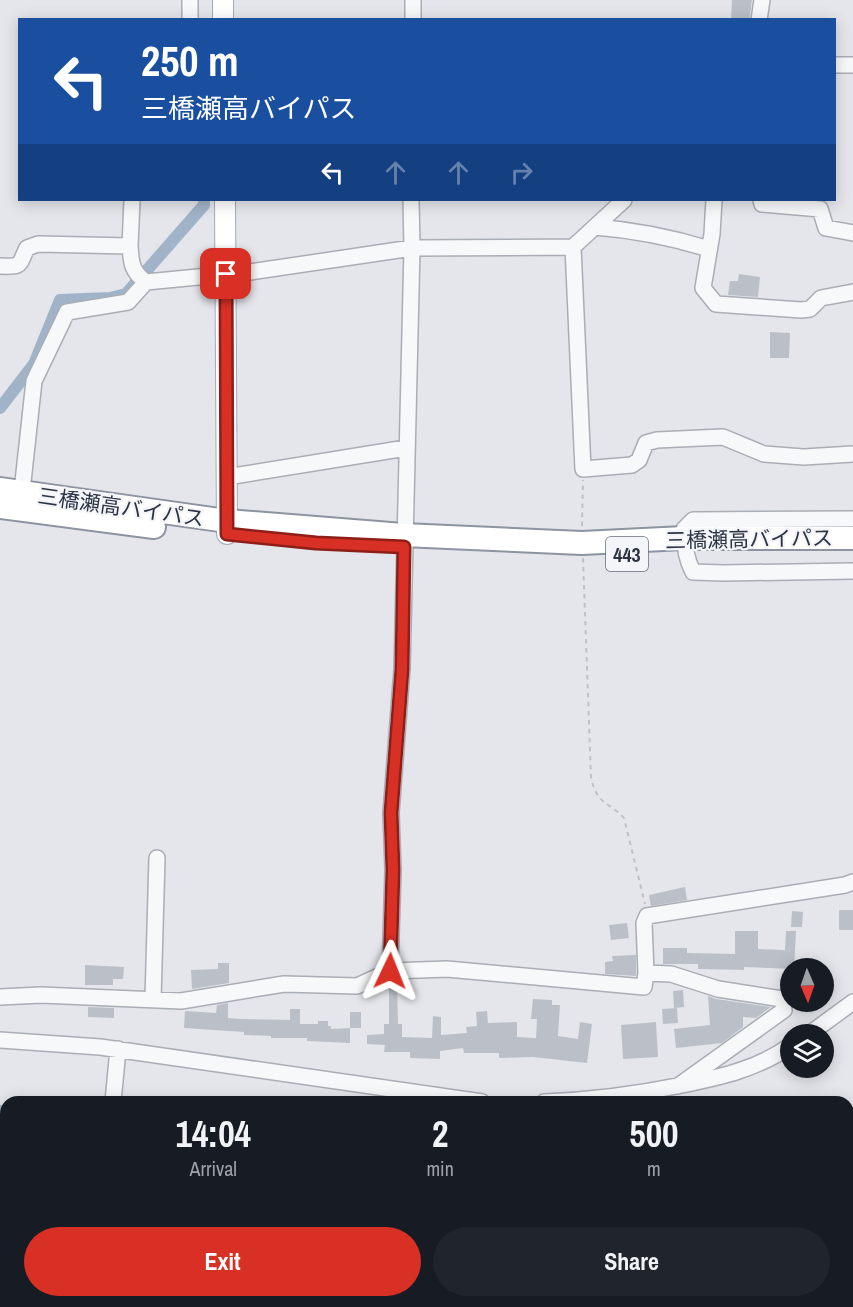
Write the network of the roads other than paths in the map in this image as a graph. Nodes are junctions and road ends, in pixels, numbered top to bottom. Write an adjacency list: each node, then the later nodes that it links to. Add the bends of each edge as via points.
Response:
1 (190, 0): 5 (street)
2 (223, 0): 6 (main road)
3 (412, 0): 7 (street)
4 (762, 0): 8 (street)
5 (190, 18)
6 (223, 18)
7 (413, 18)
8 (759, 18)
9 (853, 64): 10 (street)
10 (836, 65)
11 (132, 201): 19 (street)
12 (225, 201): 24 (main road)
13 (411, 201): 21 (street)
14 (623, 201): 17 (street)
15 (714, 201): 22 (street)
16 (761, 201): 18 (street, via 820,209 826,228)
17 (595, 227): 20 (street); 22 (street, via 636,230)
18 (853, 233)
19 (130, 246): 23 (street, via 38,244 27,248 18,266); 25 (street, via 131,267)
20 (573, 247): 21 (street); 28 (street, via 583,469 632,465 639,460 646,443 657,440 723,437 764,454)
21 (412, 248): 24 (street); 27 (street)
22 (709, 249): 26 (street, via 703,288 716,304 801,310 810,309 820,298)
23 (0, 266)
24 (226, 274): 25 (street); 29 (main road)
25 (142, 279): 31 (street, via 128,302 68,312 34,381)
26 (853, 291)
27 (406, 448): 29 (street); 35 (street)
28 (853, 454)
29 (227, 477): 33 (main road)
30 (0, 489): 31 (highway, 三橋瀬高バイパス / 443)
31 (14, 503): 33 (highway, 三橋瀬高バイパス / 443)
32 (853, 519): 37 (street, via 693,520 684,529)
33 (227, 528): 35 (highway, 三橋瀬高バイパス / 443, via 316,543)
34 (853, 537): 36 (highway, 三橋瀬高バイパス / 443)
35 (404, 541): 37 (highway, 三橋瀬高バイパス / 443, via 583,549); 42 (street, via 402,669 391,813)
36 (766, 545): 37 (highway, 三橋瀬高バイパス / 443); 38 (highway, 三橋瀬高バイパス / 443)
37 (686, 546): 39 (street, via 693,572)
38 (853, 552)
39 (853, 571)
40 (157, 858): 45 (street)
41 (853, 882): 43 (street, via 647,916)
42 (390, 971): 43 (street, via 447,969 644,987); 45 (street, via 357,986 284,984 181,1000)
43 (646, 973): 51 (street, via 671,974 718,989 782,999 784,1010)
44 (0, 996): 45 (street)
45 (153, 999)
46 (853, 1002): 47 (street)
47 (823, 1024)
48 (0, 1040): 49 (street)
49 (118, 1049): 52 (street); 53 (street)
50 (780, 1051): 51 (street, via 735,1074)
51 (678, 1086): 54 (street)
52 (114, 1096)
53 (441, 1096)
54 (628, 1096)

